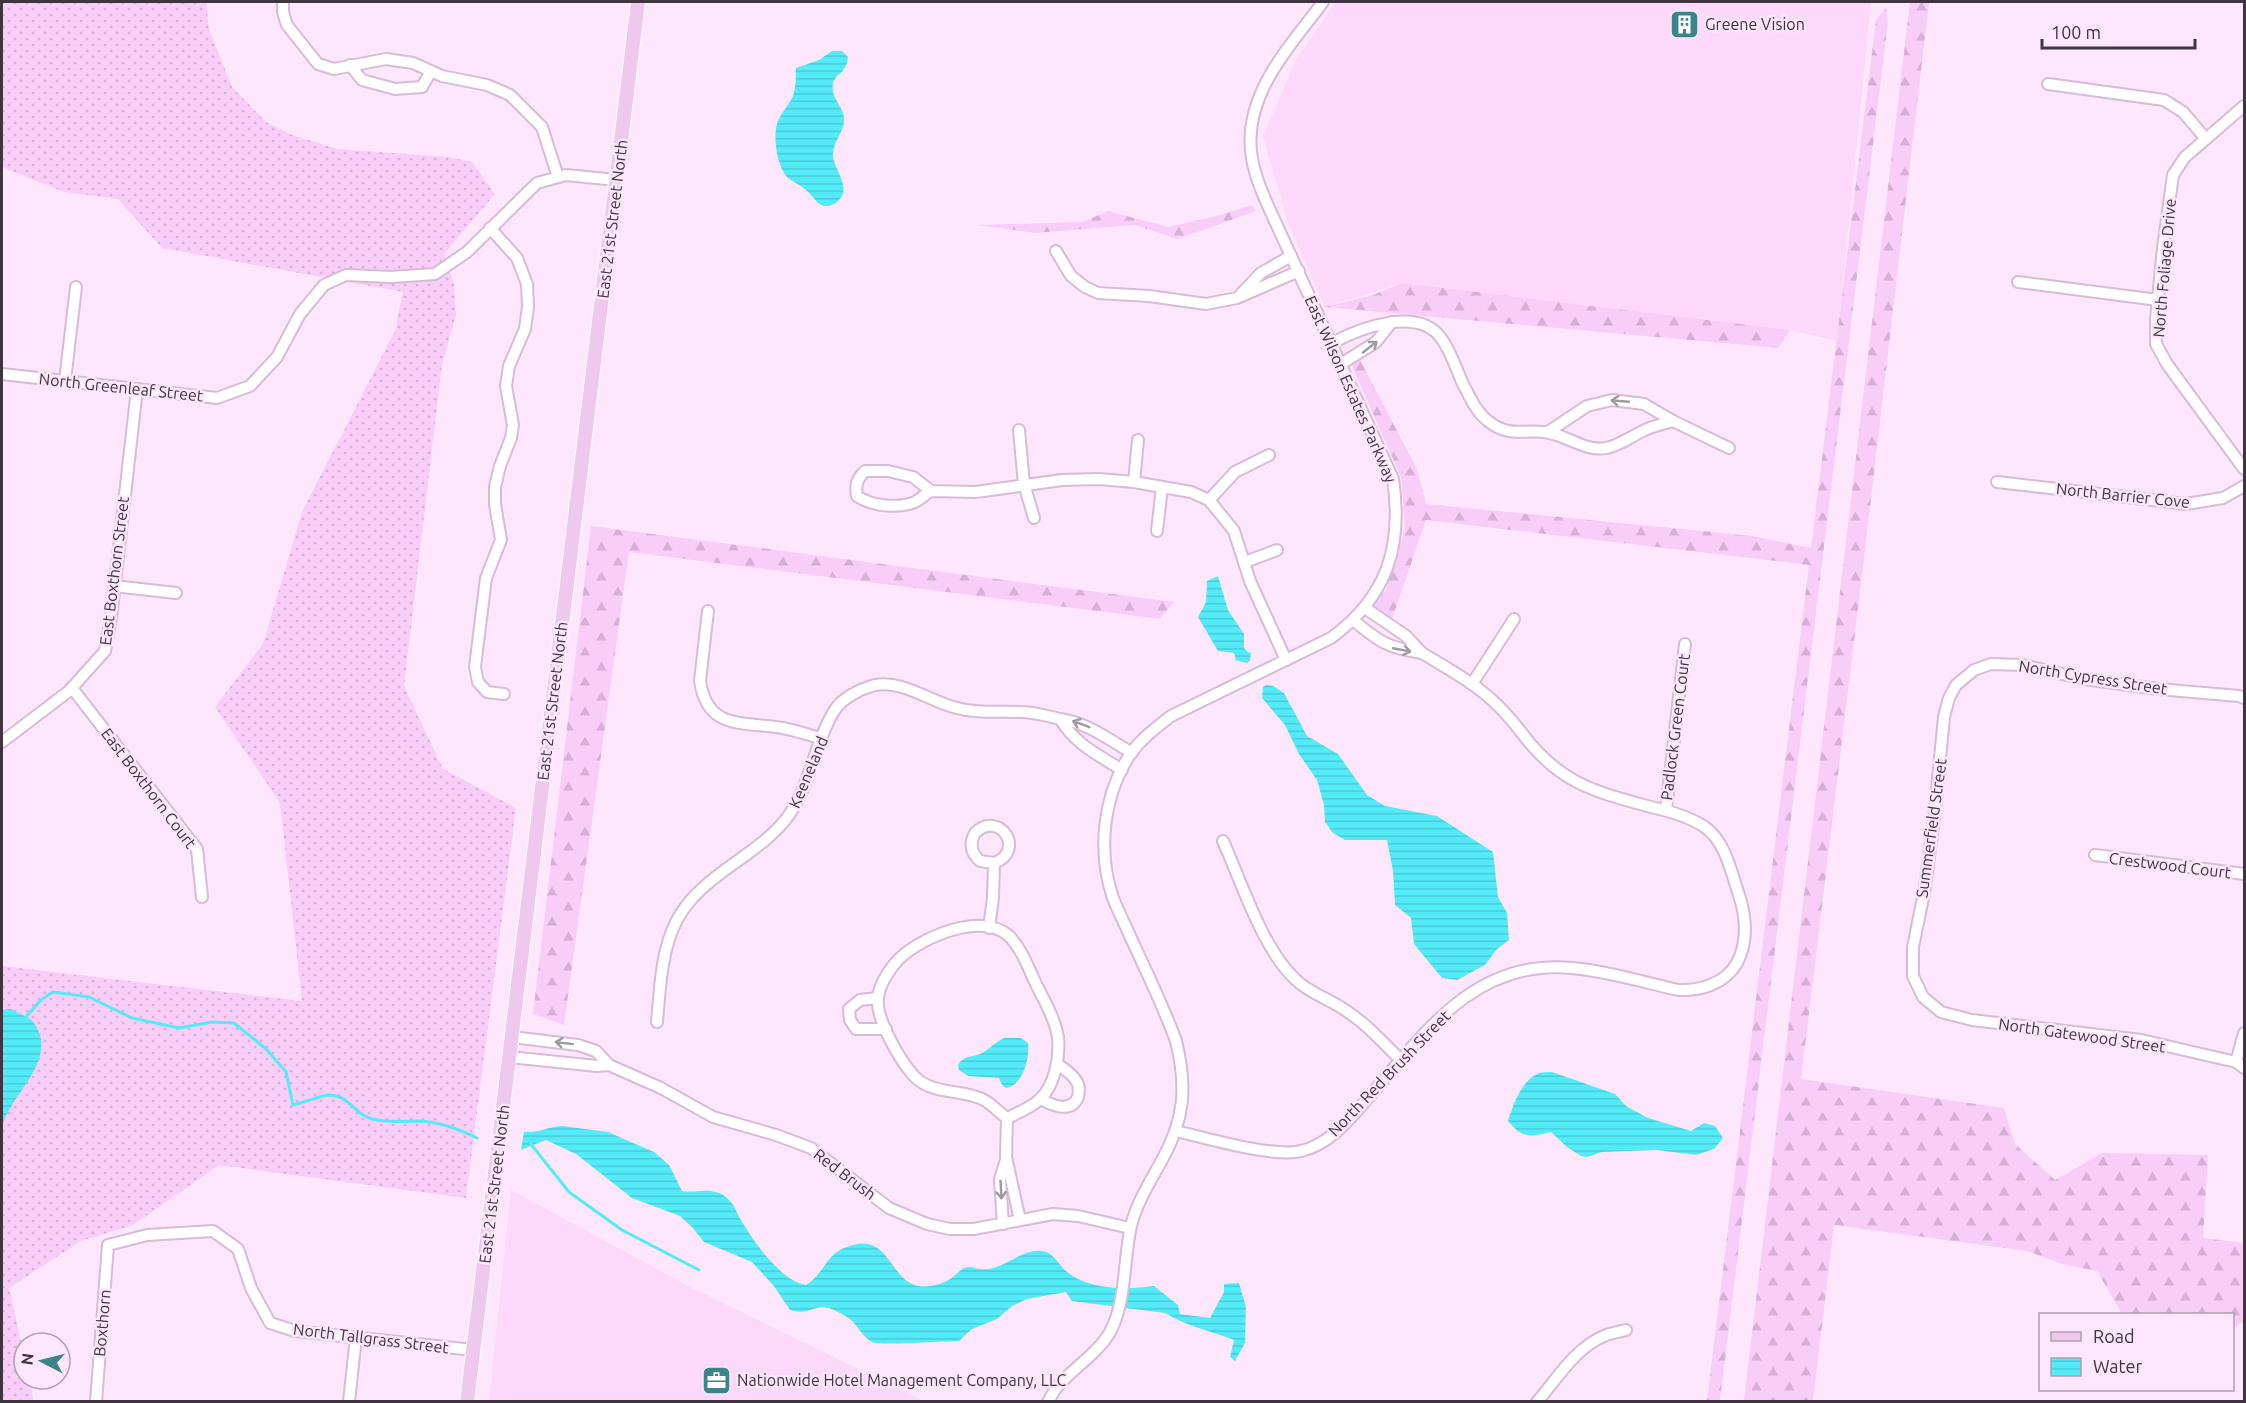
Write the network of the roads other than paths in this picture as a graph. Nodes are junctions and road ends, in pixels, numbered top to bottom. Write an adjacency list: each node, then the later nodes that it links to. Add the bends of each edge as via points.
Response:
1 (283, 2): 4 (street, via 287,25 318,64 334,69)
2 (638, 2): 10 (main road, East 21st Street North)
3 (1323, 2): 13 (street, East Wilson Estates Parkway, via 1270,74 1260,93 1251,130 1257,178)
4 (350, 65): 5 (street, via 386,59 413,63); 5 (street, via 362,80 395,89 422,87)
5 (431, 71): 9 (street, via 510,95 542,127)
6 (2048, 84): 8 (street, via 2164,100 2183,112)
7 (2244, 106): 8 (street, North Foliage Drive)
8 (2206, 139): 18 (street, North Foliage Drive, via 2185,157 2173,175)
9 (558, 177): 10 (street, North Greenleaf Street); 11 (street, North Greenleaf Street, via 537,183)
10 (616, 180): 74 (main road, East 21st Street North)
11 (490, 228): 24 (street, North Greenleaf Street, via 467,252 435,274 391,278 346,275 324,285 300,314 277,357 250,386 217,398); 55 (street, via 517,258 527,284 528,307 525,329 509,366 506,386 513,425 495,487 501,540 486,578 475,668 478,682 487,692)
12 (1056, 251): 17 (street, via 1071,276 1098,293 1206,304)
13 (1291, 256): 14 (street, East Wilson Estates Parkway); 17 (street, via 1261,273)
14 (1299, 271): 17 (street); 20 (street, East Wilson Estates Parkway)
15 (2018, 282): 18 (street)
16 (76, 286): 23 (street)
17 (1237, 298)
18 (2158, 300): 31 (street, North Foliage Drive, via 2156,344)
19 (1392, 322): 20 (street); 21 (street, one-way to 19, via 1376,342); 27 (street, via 1426,326 1441,338 1476,409 1488,421 1521,433)
20 (1332, 343): 21 (street, East Wilson Estates Parkway)
21 (1341, 364): 45 (street, East Wilson Estates Parkway, via 1393,479 1397,507 1388,565)
22 (2, 374): 23 (street, North Greenleaf Street)
23 (66, 381): 24 (street, North Greenleaf Street)
24 (136, 389): 43 (street, East Boxthorn Street)
25 (1673, 421): 27 (street, via 1605,449); 27 (street, one-way to 27, via 1644,404 1612,400 1587,406); 29 (street)
26 (1019, 430): 34 (street)
27 (1548, 432)
28 (1138, 440): 32 (street)
29 (1729, 448)
30 (1269, 455): 38 (street, via 1235,472)
31 (2244, 469)
32 (1134, 482): 34 (street, via 1100,479); 36 (street)
33 (1997, 482): 35 (street, North Barrier Cove, via 2186,504 2223,498)
34 (1024, 484): 37 (street, via 976,492); 39 (street)
35 (2244, 486)
36 (1162, 487): 38 (street); 40 (street)
37 (931, 491): 37 (street, via 913,477 888,471 865,471 857,478 855,488 856,496 865,501 900,506)
38 (1209, 500): 42 (street, via 1234,531)
39 (1034, 519)
40 (1157, 531)
41 (1277, 550): 42 (street)
42 (1245, 562): 51 (street)
43 (114, 586): 44 (street); 54 (street, East Boxthorn Street, via 105,651)
44 (176, 593)
45 (1365, 608): 48 (street, East Wilson Estates Parkway); 50 (street, via 1406,636)
46 (708, 611): 58 (street, via 700,681 712,711 736,724 779,727)
47 (1514, 619): 53 (street)
48 (1353, 620): 50 (street, one-way to 50, via 1383,644); 51 (street, East Wilson Estates Parkway, via 1331,638)
49 (1685, 644): 62 (street, Padlock Green Court)
50 (1422, 653): 53 (street)
51 (1286, 660): 60 (street, East Wilson Estates Parkway, via 1171,716)
52 (1977, 669): 56 (street, North Cypress Street, via 1992,664 2023,665 2084,679); 69 (street, Summerfield Street, via 1956,686 1944,717 1924,892 1913,947 1913,976)
53 (1472, 684): 62 (street, via 1506,712 1548,764 1573,782)
54 (72, 688): 59 (street, East Boxthorn Street); 67 (street, East Boxthorn Court, via 197,849)
55 (504, 694)
56 (2244, 698)
57 (1060, 719): 58 (street, Keeneland, via 1023,712 977,713 893,685 876,685 859,691 834,710); 60 (street, Keeneland, one-way to 57, via 1094,729); 61 (street, via 1082,746)
58 (822, 739): 71 (street, Keeneland, via 807,783 788,817 711,881 677,919 667,947)
59 (2, 742)
60 (1132, 753): 61 (street, East Wilson Estates Parkway)
61 (1122, 770): 82 (street, East Wilson Estates Parkway, via 1106,819 1107,873 1113,898 1176,1041 1184,1087)
62 (1666, 810): 76 (street, North Red Brush Street, via 1707,828 1726,857 1743,908 1745,929 1736,965 1710,986 1695,991 1569,968 1513,972 1468,994 1435,1022)
63 (1223, 841): 76 (street, via 1278,960 1295,980 1361,1022)
64 (2095, 855): 66 (street, Crestwood Court)
65 (994, 863): 68 (street)
66 (2244, 874)
67 (202, 897)
68 (989, 928): 70 (street, via 957,927 913,949 886,976); 77 (street, via 1007,934 1030,970 1057,1034)
69 (1923, 997): 79 (street, North Gatewood Street, via 1941,1012 1972,1020 2141,1040)
70 (878, 998): 72 (street); 72 (street, via 860,1000 849,1009 850,1020 856,1029)
71 (657, 1022)
72 (886, 1029): 81 (street, via 895,1050 915,1077 938,1089 982,1099)
73 (2244, 1033): 79 (street)
74 (512, 1036): 75 (main road, East 21st Street North); 78 (street, Red Brush, one-way to 74, via 597,1051 578,1045)
75 (509, 1057): 78 (street, Red Brush); 90 (main road, East 21st Street North)
76 (1401, 1060): 82 (street, North Red Brush Street, via 1338,1130 1319,1145 1300,1152 1240,1145)
77 (1057, 1064): 80 (street); 80 (street, via 1079,1085 1078,1097 1067,1107)
78 (609, 1065): 85 (street, Red Brush, via 713,1117 811,1148 889,1208 907,1217 950,1229)
79 (2240, 1065)
80 (1041, 1099): 81 (street)
81 (1007, 1118): 83 (street)
82 (1176, 1131): 86 (street, East Wilson Estates Parkway, via 1145,1187)
83 (1006, 1157): 84 (street); 85 (street, one-way to 85, via 1000,1179)
84 (1020, 1220): 85 (street, Red Brush); 86 (street, via 1053,1214)
85 (1003, 1224)
86 (1130, 1228): 94 (street, East Wilson Estates Parkway, via 1117,1316 1109,1333)
87 (108, 1245): 89 (street, North Tallgrass Street, via 147,1235 213,1231 238,1249 251,1287 270,1323); 91 (street, Boxthorn)
88 (1626, 1330): 95 (street, via 1604,1336 1586,1347)
89 (356, 1337): 90 (street, North Tallgrass Street); 92 (street)
90 (473, 1350): 93 (main road, East 21st Street North)
91 (96, 1401)
92 (349, 1401)
93 (467, 1401)
94 (1048, 1401)
95 (1538, 1401)

